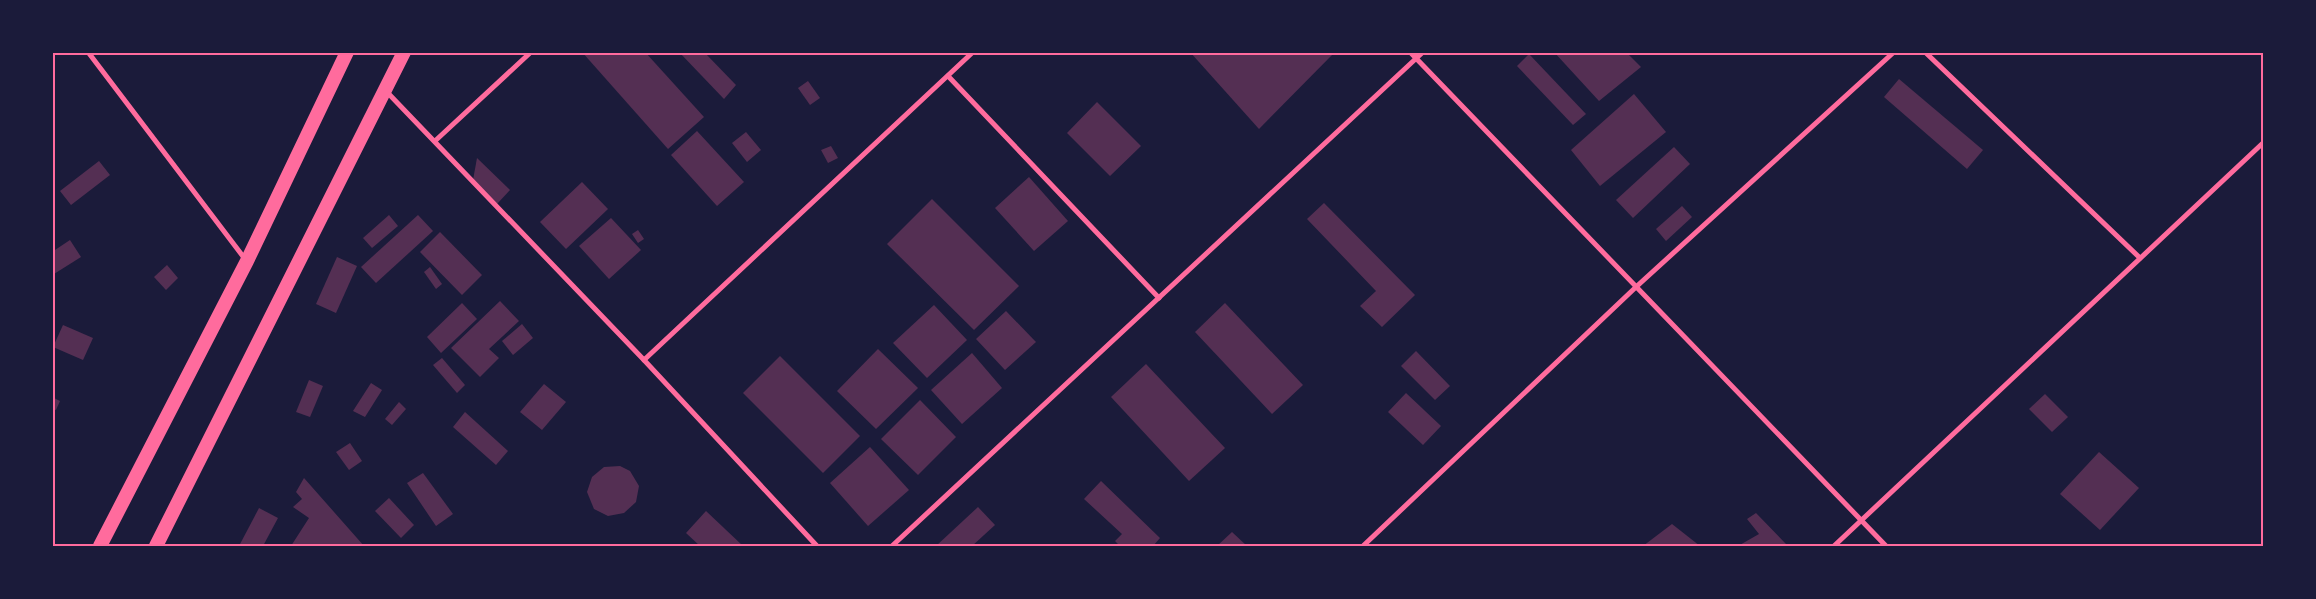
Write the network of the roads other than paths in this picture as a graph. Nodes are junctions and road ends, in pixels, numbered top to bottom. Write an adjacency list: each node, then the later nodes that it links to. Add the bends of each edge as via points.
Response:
1 (88, 52): 16 (street)
2 (347, 52): 16 (highway)
3 (404, 52): 12 (highway)
4 (531, 52): 13 (street)
5 (973, 52): 11 (street)
6 (1410, 52): 10 (street)
7 (1423, 52): 10 (street)
8 (1894, 52): 17 (street)
9 (1925, 52): 15 (street)
10 (1416, 59): 17 (street); 18 (street)
11 (948, 76): 18 (street); 19 (street)
12 (385, 91): 13 (street); 22 (highway)
13 (435, 141): 19 (street)
14 (2264, 142): 15 (street)
15 (2140, 258): 20 (street)
16 (247, 261): 21 (highway)
17 (1636, 287): 20 (street); 25 (street)
18 (1160, 298): 24 (street)
19 (644, 360): 23 (street)
20 (1861, 521): 26 (street); 27 (street)
21 (100, 546)
22 (156, 546)
23 (816, 546)
24 (892, 546)
25 (1363, 546)
26 (1834, 546)
27 (1886, 546)

